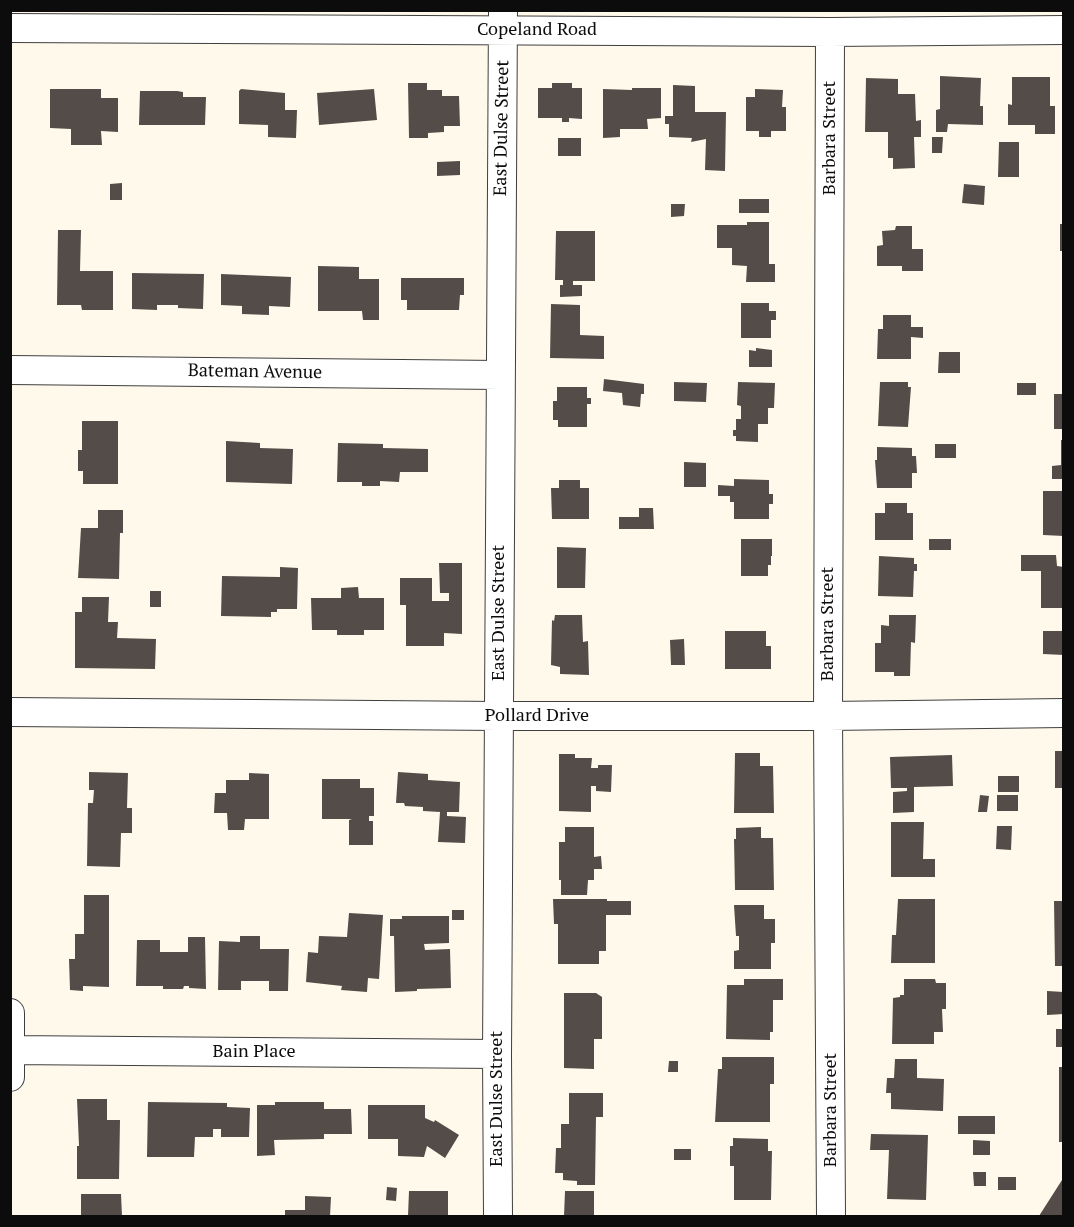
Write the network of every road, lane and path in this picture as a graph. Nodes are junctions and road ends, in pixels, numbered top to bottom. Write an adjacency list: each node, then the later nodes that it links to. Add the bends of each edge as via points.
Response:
1 (503, 20): 2 (street, Copeland Road); 4 (street, Copeland Road); 6 (street, East Dulse Street)
2 (10, 28)
3 (1064, 30): 4 (street, Copeland Road)
4 (830, 32): 10 (street, Barbara Street)
5 (10, 370): 6 (street, Bateman Avenue)
6 (499, 375): 9 (street, East Dulse Street)
7 (10, 712): 9 (street, Pollard Drive)
8 (1064, 713): 10 (street, Pollard Drive)
9 (498, 716): 10 (street, Pollard Drive); 13 (street, East Dulse Street)
10 (828, 716): 16 (street, Barbara Street)
11 (10, 1013): 12 (street)
12 (11, 1050): 13 (street, Bain Place); 14 (street)
13 (497, 1054): 15 (street, East Dulse Street)
14 (10, 1077)
15 (498, 1216)
16 (831, 1216)

